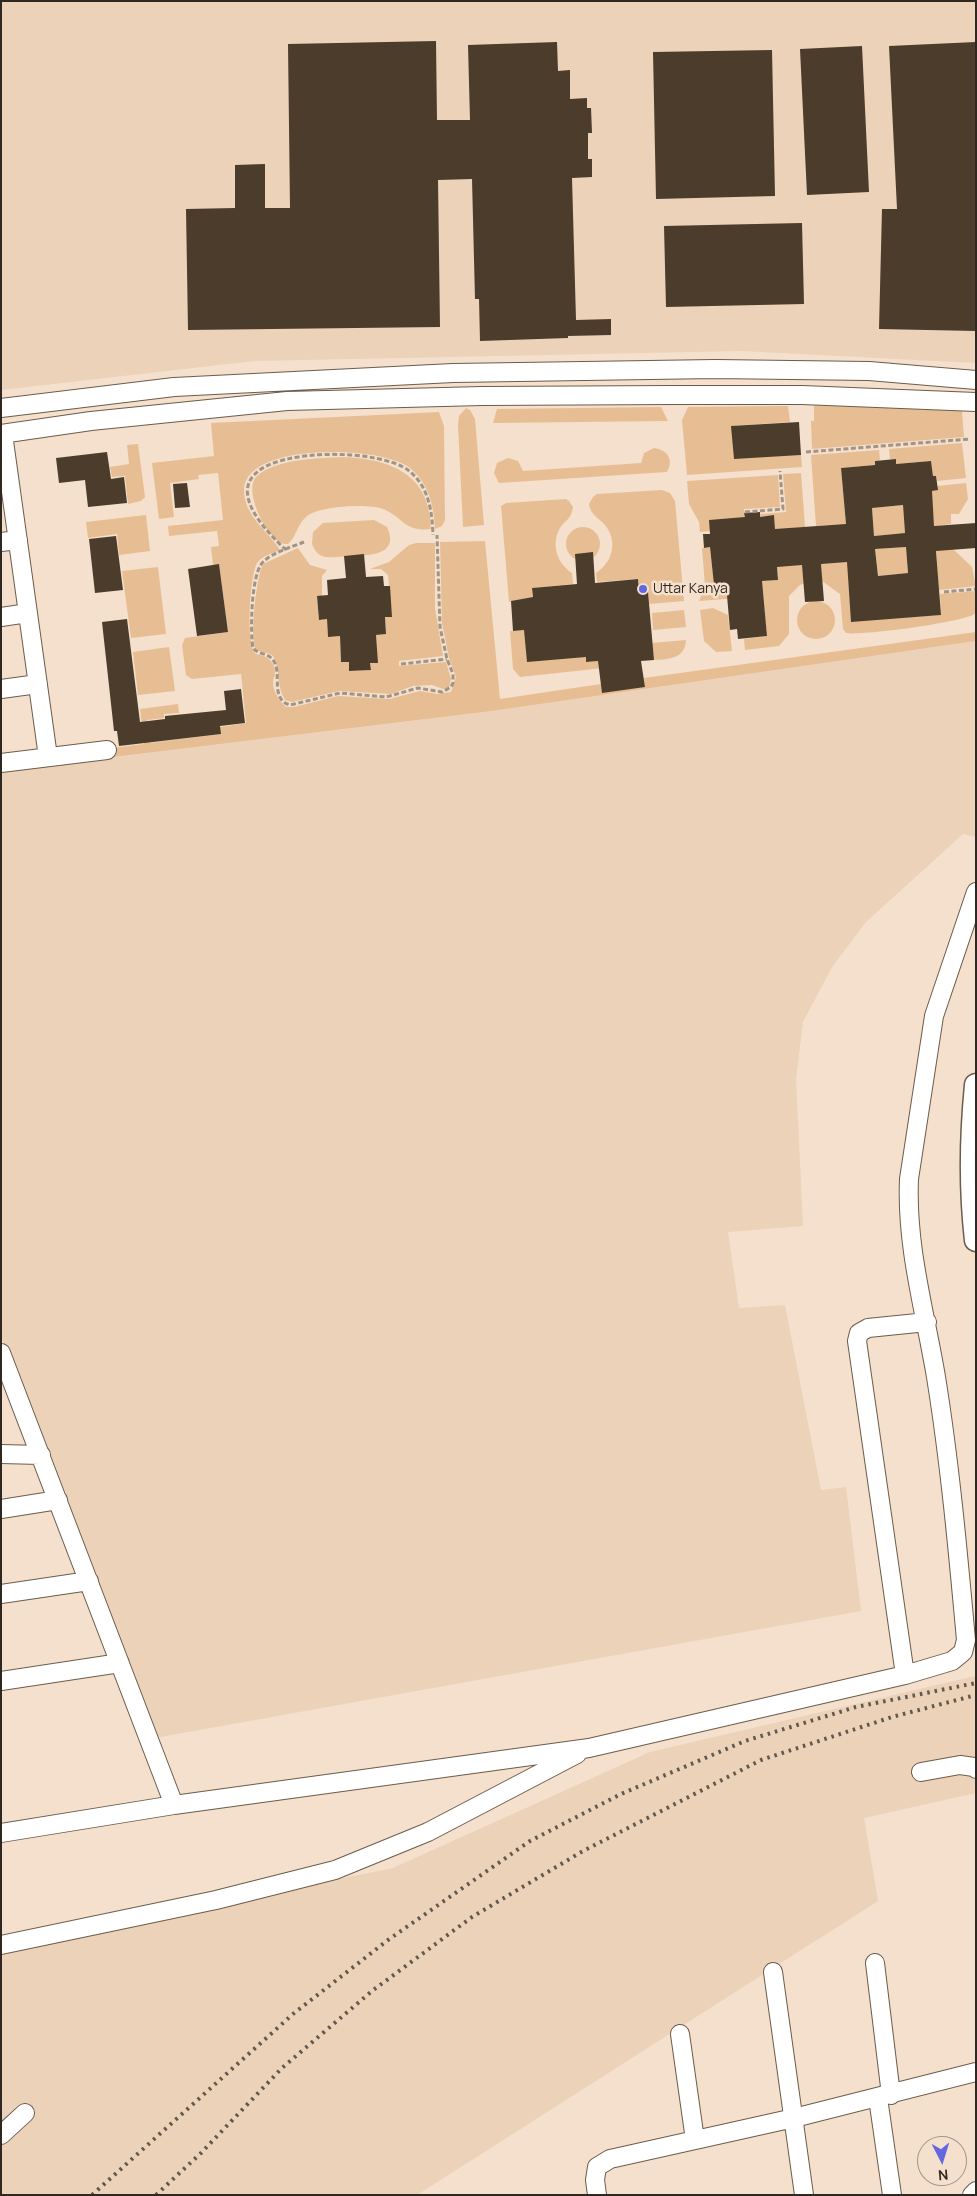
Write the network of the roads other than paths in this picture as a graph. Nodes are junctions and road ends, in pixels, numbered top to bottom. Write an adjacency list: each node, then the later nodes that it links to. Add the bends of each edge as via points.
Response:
1 (576, 371): 2 (street, via 869,372); 3 (street); 5 (street, via 453,373 174,387)
2 (976, 380)
3 (576, 396): 4 (street, via 802,395); 6 (street, via 287,401 92,421)
4 (976, 402)
5 (1, 408)
6 (2, 434): 7 (street)
7 (4, 465): 8 (street)
8 (10, 541): 9 (street)
9 (28, 613): 10 (street); 11 (street)
10 (1, 617)
11 (38, 684): 12 (street); 14 (street)
12 (1, 688)
13 (107, 750): 14 (street)
14 (48, 757): 15 (street)
15 (1, 763)
16 (976, 892): 19 (street, via 934,1016 909,1179 909,1229)
17 (976, 1085): 18 (main road, via 972,1146)
18 (976, 1240)
19 (927, 1322): 28 (street, via 954,1505 966,1640 963,1652 952,1661); 28 (street, via 868,1328 859,1333 857,1341)
20 (1, 1353): 22 (street)
21 (1, 1454): 22 (street)
22 (41, 1455): 23 (street)
23 (58, 1500): 24 (street); 25 (street)
24 (1, 1509)
25 (89, 1581): 26 (street); 27 (street)
26 (1, 1594)
27 (120, 1663): 29 (street); 33 (street)
28 (905, 1675): 30 (street)
29 (1, 1681)
30 (589, 1748): 33 (street); 35 (street, via 428,1832 335,1870 216,1900)
31 (976, 1769): 32 (street, via 960,1764)
32 (921, 1772)
33 (174, 1805): 34 (street)
34 (1, 1833)
35 (1, 1945)
36 (875, 1964): 40 (street)
37 (773, 1972): 42 (street)
38 (680, 2034): 44 (street)
39 (976, 2072): 40 (street)
40 (885, 2096): 42 (street); 48 (street)
41 (25, 2113): 43 (street)
42 (794, 2118): 44 (street); 47 (street)
43 (1, 2135)
44 (695, 2140): 46 (street, via 610,2159 597,2167 594,2180)
45 (976, 2191): 49 (street)
46 (597, 2195)
47 (804, 2195)
48 (892, 2195)
49 (972, 2195)

